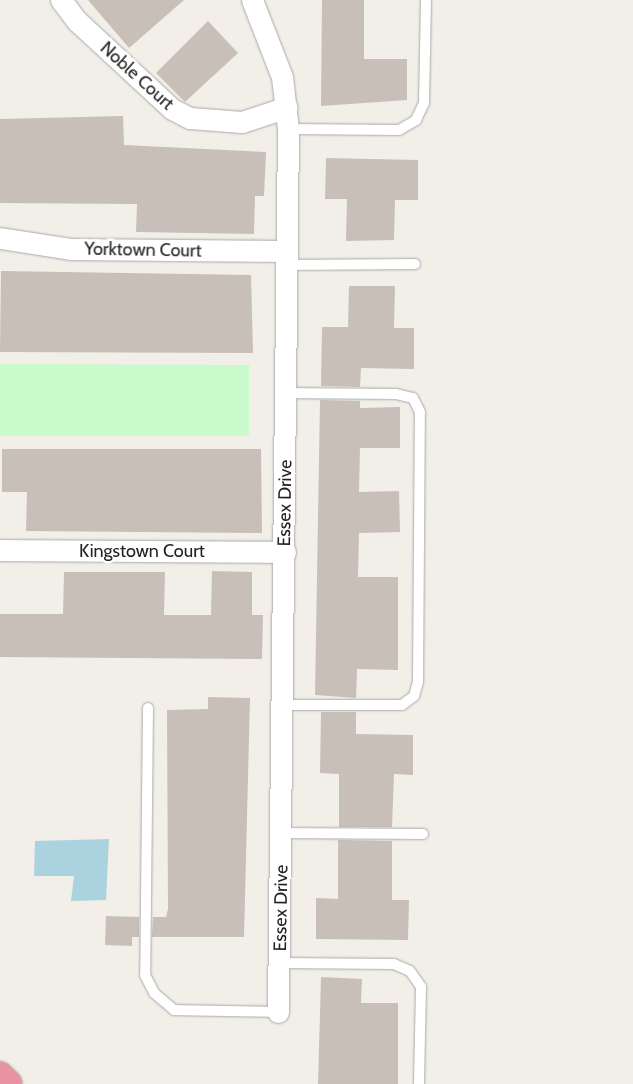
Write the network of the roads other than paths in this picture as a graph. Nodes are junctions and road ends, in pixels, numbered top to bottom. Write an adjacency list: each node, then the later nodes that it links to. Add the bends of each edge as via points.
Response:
1 (61, 0): 4 (street, Noble Court, via 77,21 178,112 190,118 242,122)
2 (252, 0): 4 (street, Essex Drive, via 282,77)
3 (426, 0): 5 (lane, via 424,103 416,120 399,130)
4 (287, 108): 5 (street, Essex Drive)
5 (288, 129): 7 (street, Essex Drive)
6 (0, 238): 7 (street, Yorktown Court, via 70,249)
7 (287, 258): 8 (lane); 9 (street, Essex Drive)
8 (415, 264)
9 (286, 394): 11 (street, Essex Drive); 12 (lane, via 396,394 413,398 420,412 418,682 414,696 402,706)
10 (0, 550): 11 (street, Kingstown Court)
11 (285, 552): 12 (street, Essex Drive)
12 (283, 704): 14 (street, Essex Drive)
13 (148, 708): 17 (lane, via 145,975 154,993 174,1010)
14 (283, 833): 15 (lane); 16 (street, Essex Drive)
15 (423, 834)
16 (280, 963): 17 (street, Essex Drive); 20 (lane, via 394,964 410,971 421,987)
17 (278, 1012)
18 (0, 1076): 19 (highway)
19 (8, 1084)
20 (419, 1084)

